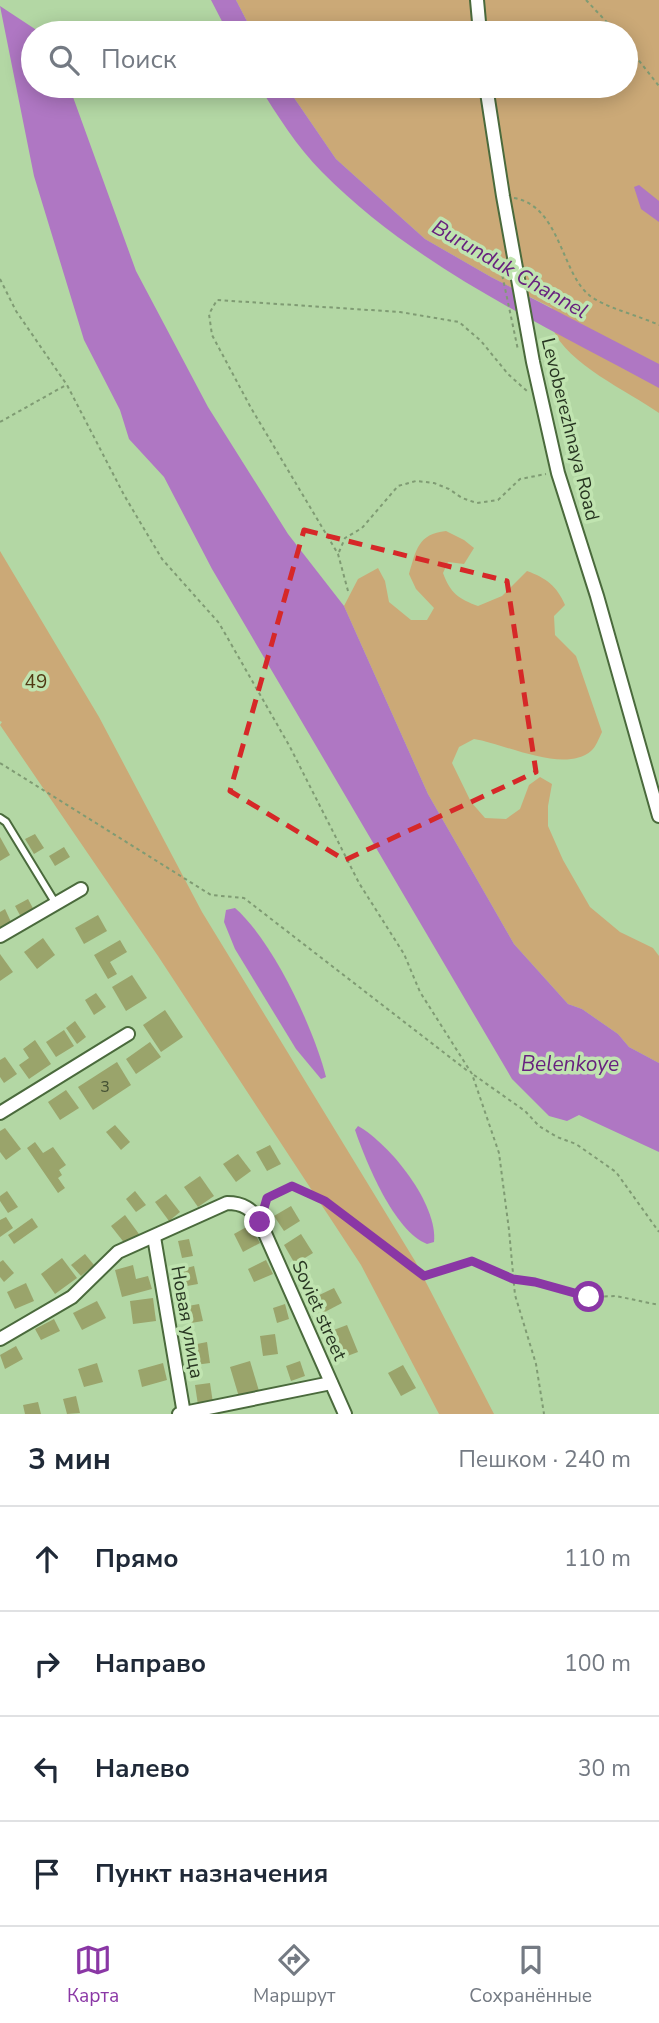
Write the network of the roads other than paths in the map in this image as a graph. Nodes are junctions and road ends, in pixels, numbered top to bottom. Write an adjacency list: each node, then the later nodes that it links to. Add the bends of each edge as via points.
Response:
1 (477, 0): 2 (street)
2 (479, 21)
3 (488, 98): 4 (street, Levoberezhnaya Road, via 527,361)
4 (659, 816)
5 (0, 818): 7 (lane)
6 (81, 890): 7 (street)
7 (56, 904): 8 (street)
8 (0, 936)
9 (128, 1034): 10 (street)
10 (0, 1112)
11 (154, 1237): 12 (street, via 118,1252 72,1297); 13 (street, Soviet street, via 228,1203 246,1206 260,1222); 14 (street, Новая улица)
12 (0, 1339)
13 (331, 1383): 14 (street); 15 (street, Soviet street)
14 (182, 1414)
15 (345, 1414)

